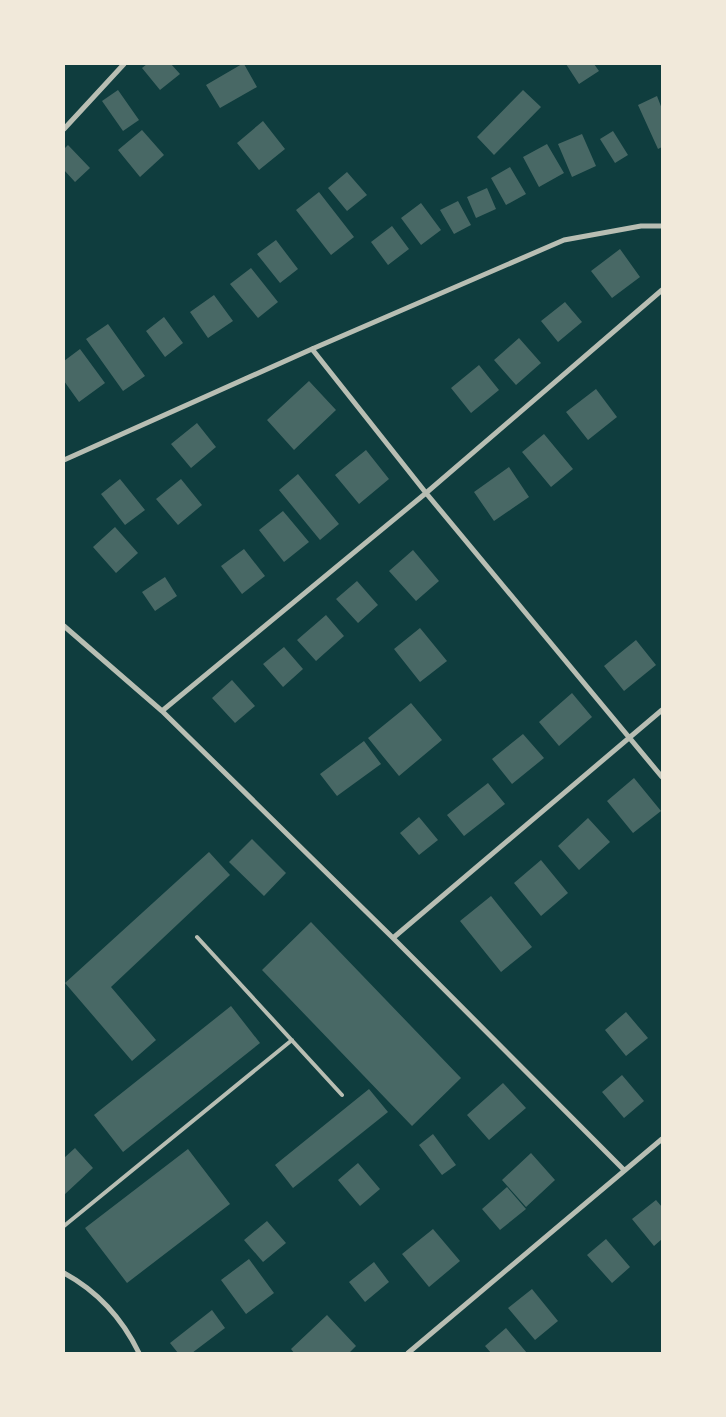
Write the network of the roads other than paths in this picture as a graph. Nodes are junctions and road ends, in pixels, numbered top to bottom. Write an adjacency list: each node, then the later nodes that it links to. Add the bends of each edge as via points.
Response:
1 (124, 64): 2 (street)
2 (64, 129)
3 (662, 226): 5 (street, via 641,226 564,240)
4 (662, 290): 7 (street)
5 (312, 349): 6 (street); 7 (street)
6 (64, 460)
7 (426, 493): 10 (street); 11 (street)
8 (64, 626): 10 (street)
9 (662, 710): 11 (street)
10 (162, 712): 14 (street)
11 (630, 737): 12 (street); 14 (street)
12 (662, 777)
13 (197, 937): 15 (lane)
14 (393, 938): 18 (street)
15 (292, 1040): 16 (lane); 19 (lane)
16 (342, 1095)
17 (662, 1139): 18 (street)
18 (624, 1170): 22 (street)
19 (64, 1226)
20 (64, 1273): 21 (street, via 104,1301 130,1334)
21 (139, 1353)
22 (408, 1353)

